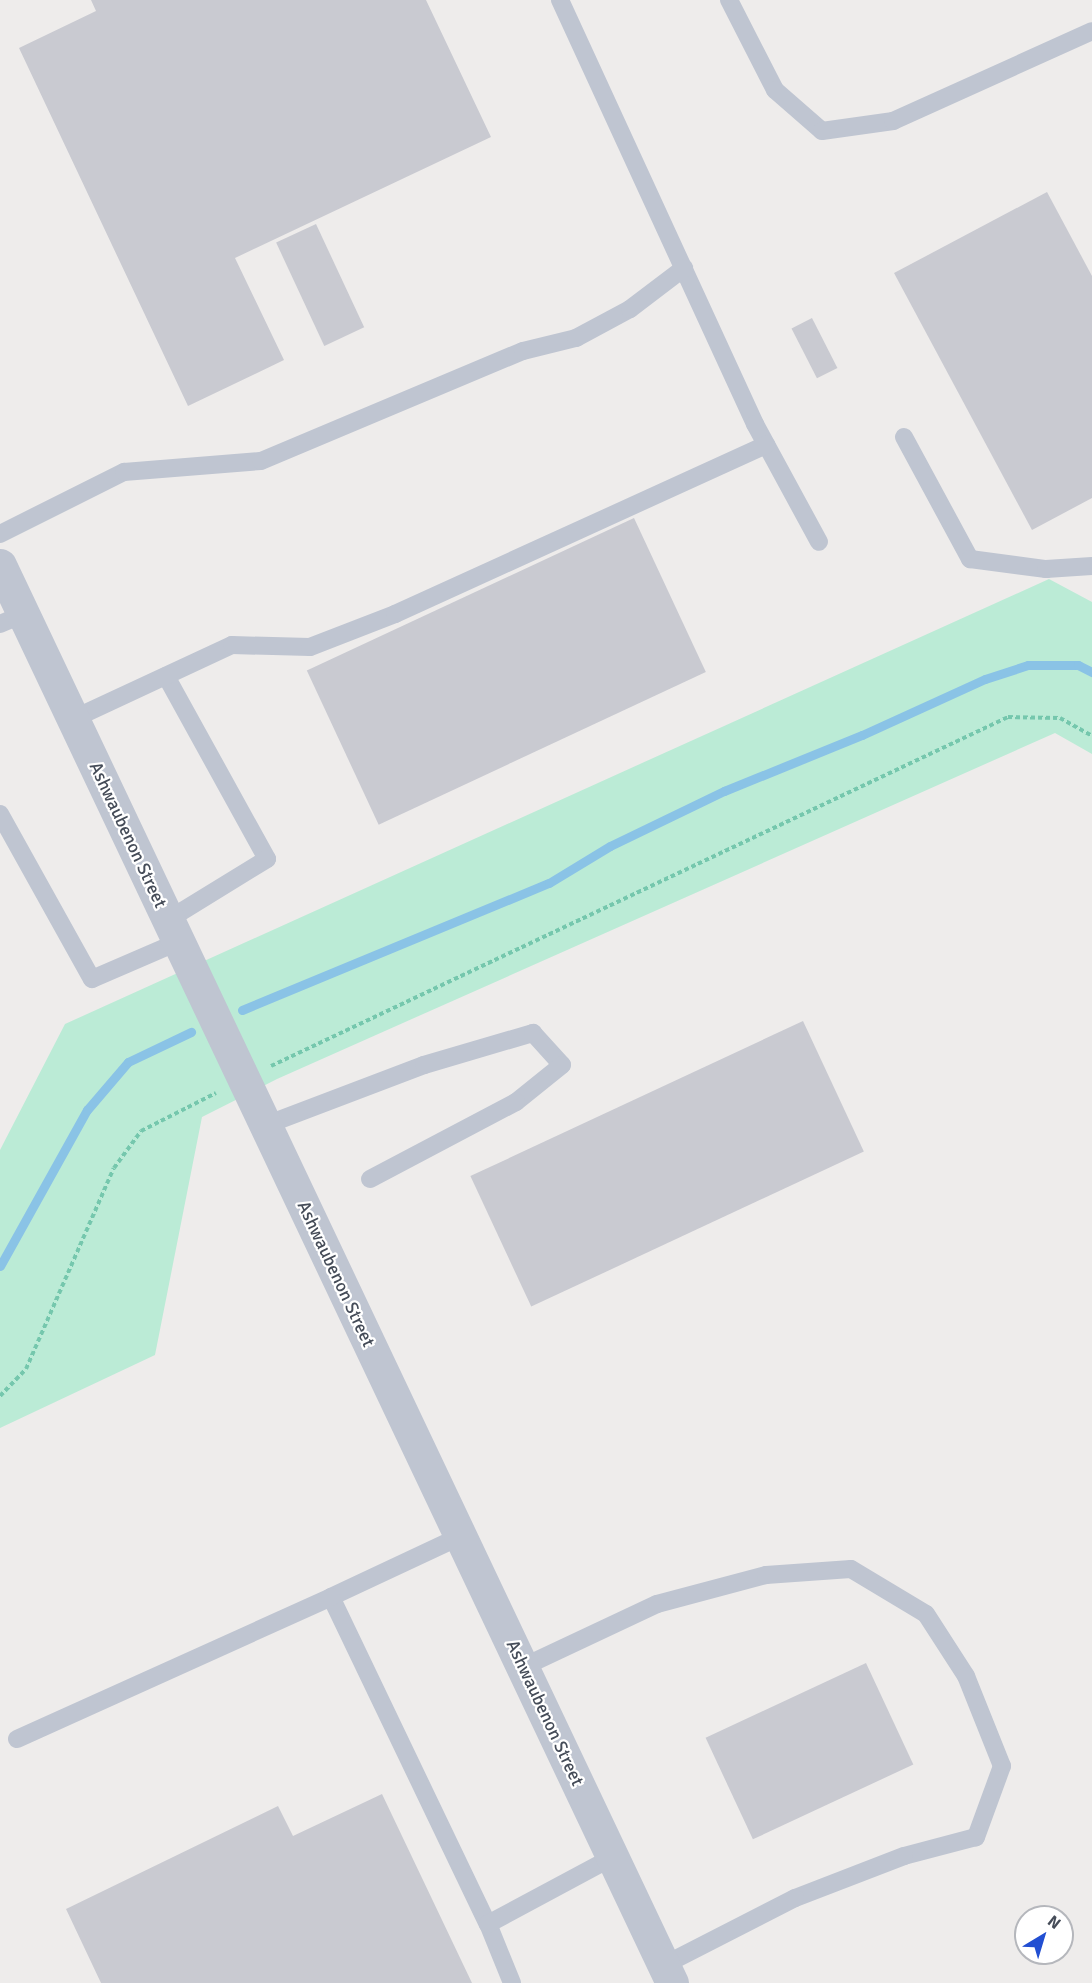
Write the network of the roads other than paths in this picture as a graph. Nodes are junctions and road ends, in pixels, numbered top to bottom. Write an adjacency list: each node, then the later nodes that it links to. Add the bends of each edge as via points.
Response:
1 (560, 0): 4 (lane)
2 (729, 0): 3 (lane, via 775,90 822,131 893,121)
3 (1092, 31)
4 (684, 268): 6 (lane); 7 (lane, via 630,309 576,338 523,351 261,461 124,472)
5 (904, 437): 10 (lane, via 970,559 1046,569)
6 (766, 445): 8 (lane); 12 (lane, via 395,614 310,646 232,645)
7 (0, 534)
8 (819, 542)
9 (0, 565): 11 (street, Ashwaubenon Street)
10 (1092, 566)
11 (12, 619): 13 (street, Ashwaubenon Street)
12 (166, 676): 13 (lane); 15 (lane, via 267,859)
13 (73, 719): 15 (street, Ashwaubenon Street)
14 (0, 814): 15 (lane, via 92,979)
15 (173, 931): 16 (street, Ashwaubenon Street)
16 (266, 1125): 17 (lane, via 424,1065 533,1033 562,1065 516,1102); 18 (street, Ashwaubenon Street)
17 (370, 1179)
18 (461, 1536): 19 (lane); 20 (street, Ashwaubenon Street)
19 (331, 1597): 21 (lane); 23 (lane)
20 (523, 1667): 22 (street, Ashwaubenon Street); 24 (lane, via 657,1604 766,1575 851,1569 926,1614 966,1676 1002,1766 976,1837 904,1856 795,1898)
21 (17, 1739)
22 (613, 1857): 23 (lane); 24 (street, Ashwaubenon Street)
23 (488, 1924): 25 (lane)
24 (668, 1974)
25 (512, 1983)

